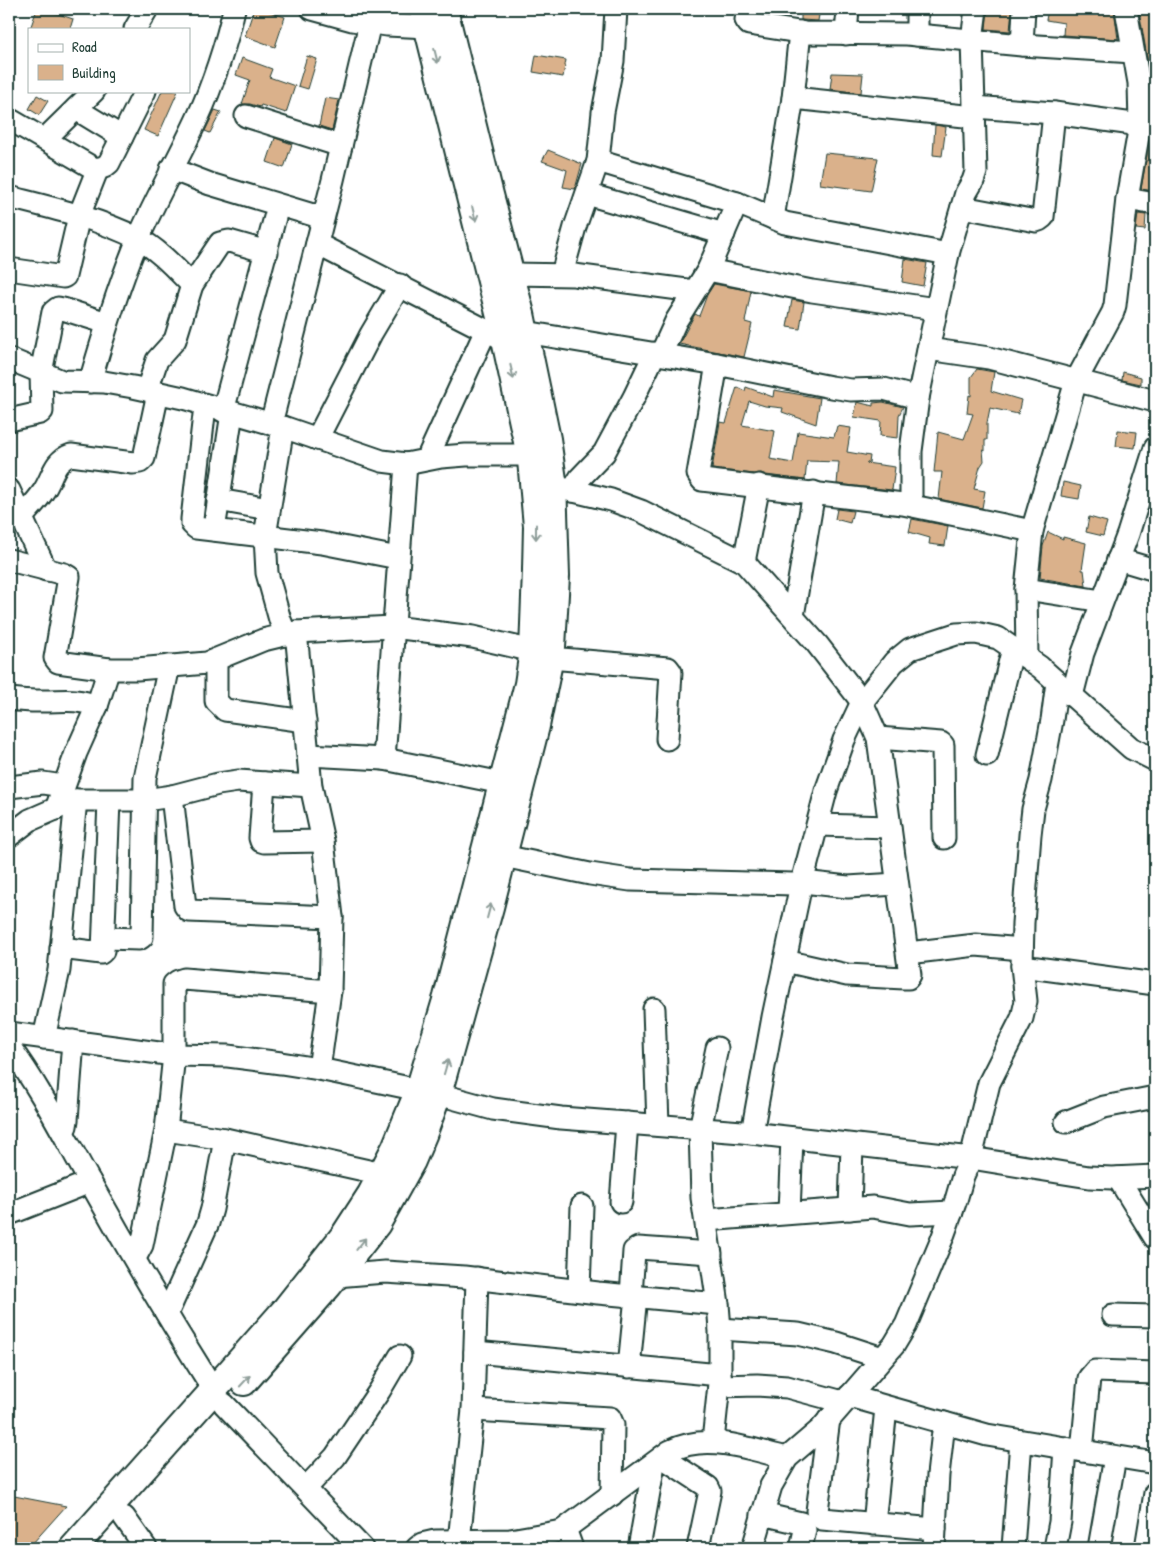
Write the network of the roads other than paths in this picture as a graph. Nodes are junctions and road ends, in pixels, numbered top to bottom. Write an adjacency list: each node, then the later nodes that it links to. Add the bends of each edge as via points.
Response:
1 (147, 9): 13 (street)
2 (234, 9): 34 (street, via 199,116)
3 (312, 9): 12 (street)
4 (616, 9): 33 (street, via 613,61)
5 (748, 9): 14 (street, via 746,20 749,24)
6 (848, 9): 15 (street)
7 (917, 9): 16 (street)
8 (976, 9): 17 (street)
9 (1024, 9): 18 (street)
10 (1126, 9): 19 (street)
11 (432, 15): 12 (street, via 387,25); 53 (main road); 60 (main road, one-way to 60)
12 (370, 23): 32 (street)
13 (136, 28)
14 (800, 32): 15 (street); 23 (street)
15 (846, 34): 16 (street)
16 (917, 35): 17 (street)
17 (972, 40): 18 (street); 25 (street)
18 (1022, 45): 19 (street)
19 (1133, 52): 20 (street)
20 (1147, 84): 29 (street)
21 (93, 92): 24 (street)
22 (144, 92): 30 (street)
23 (793, 98): 25 (street); 45 (street)
24 (76, 110): 30 (street); 31 (street)
25 (974, 112): 26 (street); 42 (street, via 976,172)
26 (1054, 113): 29 (street); 42 (street, via 1043,217 1036,221)
27 (246, 116): 32 (street)
28 (10, 121): 31 (street)
29 (1144, 134): 38 (street)
30 (122, 136): 35 (street, via 109,163)
31 (45, 139): 35 (street)
32 (341, 146): 44 (street)
33 (598, 161): 36 (street); 39 (street)
34 (171, 168): 41 (street); 47 (street)
35 (95, 169): 43 (street)
36 (587, 194): 46 (street); 54 (street)
37 (9, 196): 43 (street)
38 (1126, 199): 40 (street); 66 (street, via 1113,312)
39 (737, 203): 45 (street); 46 (street)
40 (1155, 204)
41 (278, 206): 44 (street); 49 (street)
42 (962, 207): 50 (street)
43 (79, 216): 47 (street); 51 (street, via 63,277)
44 (323, 218): 48 (street)
45 (773, 218): 50 (street)
46 (724, 234): 52 (street)
47 (138, 239): 55 (street); 59 (street)
48 (317, 244): 56 (street); 73 (street)
49 (267, 252): 55 (street, via 230,241 220,243); 71 (street)
50 (948, 254): 58 (street)
51 (9, 269)
52 (708, 270): 57 (street); 58 (street, via 812,291)
53 (511, 274): 54 (street); 60 (main road)
54 (562, 274): 57 (street)
55 (192, 285): 68 (street, via 175,340 157,360)
56 (400, 285): 60 (street); 74 (street)
57 (694, 291): 62 (street)
58 (936, 309): 61 (street)
59 (107, 323): 65 (street, via 58,308 53,312); 67 (street)
60 (505, 334): 62 (street); 76 (main road, one-way to 76); 77 (street); 80 (main road, via 542,411)
61 (928, 349): 66 (street, via 989,358); 69 (street)
62 (658, 354): 64 (street); 80 (street, via 604,453 580,478)
63 (9, 359): 65 (street)
64 (717, 364): 69 (street, via 831,388 884,389); 79 (street, via 698,474 704,480)
65 (41, 373): 67 (street, via 62,381); 72 (street, via 42,411)
66 (1076, 381): 70 (street); 88 (street)
67 (90, 382): 68 (street)
68 (153, 391): 71 (street); 86 (street, via 144,458 140,462 71,455 63,458 43,492)
69 (918, 398): 84 (street, via 910,451)
70 (1155, 401)
71 (220, 410): 73 (street); 83 (street); 87 (street, via 192,519 196,528)
72 (9, 420)
73 (277, 426): 74 (street); 85 (street)
74 (317, 439): 78 (street, via 382,461)
75 (1155, 448): 91 (street)
76 (531, 456): 77 (street, via 466,454); 102 (main road, one-way to 102)
77 (427, 459): 78 (street)
78 (406, 464): 90 (street)
79 (759, 485): 82 (street); 93 (street)
80 (562, 488): 93 (street, via 641,511); 102 (main road, via 556,576)
81 (9, 490): 86 (street)
82 (814, 492): 84 (street); 98 (street)
83 (218, 500): 85 (street); 87 (street)
84 (911, 505): 88 (street)
85 (269, 509): 89 (street)
86 (22, 517): 94 (street)
87 (214, 530): 89 (street)
88 (1032, 530): 96 (street)
89 (265, 536): 90 (street); 100 (street, via 267,573 280,620)
90 (398, 558): 99 (street)
91 (1118, 559): 95 (street); 97 (street)
92 (9, 560): 94 (street)
93 (744, 562): 98 (street)
94 (46, 570): 105 (street, via 69,577 56,660)
95 (1155, 570)
96 (1026, 589): 97 (street); 101 (street)
97 (1102, 601): 106 (street, via 1084,653)
98 (793, 616): 107 (street)
99 (393, 628): 100 (street); 102 (street, via 474,636); 115 (street)
100 (291, 633): 103 (street, via 263,640); 110 (street)
101 (1020, 652): 106 (street); 107 (street, via 998,638 976,632 956,634 910,649 894,662); 114 (street)
102 (541, 654): 112 (street, via 668,668); 118 (main road, via 528,684); 130 (main road, via 536,726)
103 (216, 660): 104 (street); 110 (street, via 216,701 220,707)
104 (169, 666): 105 (street); 123 (street, via 145,778)
105 (109, 669): 109 (street)
106 (1064, 689): 116 (street, via 1130,748); 137 (street, via 1052,720 1033,809)
107 (862, 702): 111 (street); 125 (street, via 832,772)
108 (10, 704): 109 (street, via 72,700)
109 (97, 706): 121 (street)
110 (305, 721): 113 (street)
111 (878, 738): 126 (street); 128 (street, via 942,743)
112 (667, 739)
113 (308, 754): 115 (street); 119 (street)
114 (987, 755)
115 (384, 759): 118 (street)
116 (1155, 760)
117 (264, 783): 119 (street); 122 (street, via 238,781); 129 (street, via 261,841)
118 (502, 783): 149 (main road, via 447,997)
119 (311, 786): 129 (street)
120 (9, 787): 121 (street, via 43,783)
121 (70, 793): 124 (street); 127 (street, via 56,809 30,820); 135 (street)
122 (172, 796): 123 (street); 133 (street, via 185,906 189,911)
123 (145, 800): 124 (street); 134 (street, via 142,937)
124 (109, 801): 134 (street)
125 (818, 825): 126 (street); 131 (street)
126 (890, 827): 132 (street)
127 (9, 836)
128 (944, 838)
129 (323, 841): 133 (street)
130 (503, 856): 131 (street, via 630,880); 149 (main road, one-way to 130)
131 (804, 882): 132 (street, via 848,887); 138 (street)
132 (897, 884): 136 (street)
133 (332, 917): 140 (street)
134 (105, 938): 135 (street, via 105,948 101,953)
135 (61, 948): 143 (street)
136 (908, 953): 137 (street, via 976,945); 138 (street, via 908,978 847,975)
137 (1022, 957): 139 (street); 161 (street, via 1026,1002 1022,1018 989,1083)
138 (785, 961): 157 (street)
139 (1155, 984)
140 (330, 991): 147 (street, via 178,981 174,984); 148 (street)
141 (654, 1009): 153 (street)
142 (9, 1032): 143 (street)
143 (44, 1038): 144 (street)
144 (73, 1041): 147 (street); 156 (street, via 67,1120)
145 (9, 1046): 156 (street, via 30,1074)
146 (717, 1048): 154 (street)
147 (174, 1055): 148 (street, via 228,1056); 155 (street)
148 (319, 1069): 149 (street)
149 (429, 1092): 152 (street, via 493,1109); 162 (main road); 176 (main road, one-way to 149, via 377,1224 412,1161)
150 (1155, 1097): 151 (street, via 1104,1107)
151 (1066, 1122)
152 (627, 1123): 153 (street); 166 (street)
153 (658, 1125): 154 (street)
154 (700, 1129): 157 (street); 172 (street, via 702,1198)
155 (166, 1130): 159 (street); 175 (street, via 142,1245)
156 (63, 1131): 165 (street)
157 (752, 1133): 158 (street)
158 (792, 1138): 160 (street); 170 (street)
159 (225, 1139): 162 (street); 181 (street, via 208,1223)
160 (852, 1145): 161 (street); 168 (street)
161 (972, 1158): 164 (street, via 1089,1177); 169 (street, via 962,1176)
162 (382, 1174): 191 (main road, via 345,1234)
163 (1155, 1176): 164 (street)
164 (1118, 1178): 173 (street)
165 (90, 1182): 171 (street); 175 (street)
166 (621, 1202)
167 (582, 1206): 178 (street)
168 (850, 1209): 169 (street, via 872,1208 910,1214); 170 (street)
169 (952, 1212): 187 (street, via 906,1325)
170 (789, 1213): 172 (street)
171 (9, 1214)
172 (706, 1220): 174 (street)
173 (1155, 1238)
174 (711, 1253): 179 (street, via 638,1248 634,1251); 180 (street)
175 (135, 1258): 181 (street)
176 (336, 1276): 177 (street, via 385,1272); 191 (main road, one-way to 176, via 279,1344)
177 (478, 1278): 178 (street); 185 (street)
178 (579, 1290): 179 (street)
179 (634, 1296): 180 (street); 188 (street)
180 (718, 1304): 184 (street)
181 (167, 1314): 191 (street)
182 (1113, 1315): 183 (street)
183 (1155, 1316)
184 (720, 1329): 187 (street, via 798,1334); 190 (street)
185 (475, 1352): 188 (street); 194 (street)
186 (400, 1356): 204 (street, via 335,1457)
187 (882, 1358): 192 (street)
188 (629, 1366): 190 (street)
189 (1155, 1373): 199 (street, via 1095,1371 1091,1374)
190 (719, 1380): 192 (street, via 787,1387); 197 (street)
191 (219, 1397): 204 (street); 208 (main road); 213 (main road)
192 (846, 1399): 193 (street); 195 (street)
193 (886, 1408): 196 (street); 209 (street)
194 (473, 1410): 206 (street, via 610,1418 613,1425); 212 (street)
195 (829, 1420): 201 (street); 209 (street, via 818,1511 822,1519)
196 (944, 1423): 198 (street); 210 (street)
197 (713, 1441): 201 (street); 202 (street, via 682,1445)
198 (1021, 1441): 199 (street); 221 (street)
199 (1073, 1449): 200 (street); 222 (street)
200 (1115, 1457): 203 (street); 223 (street)
201 (787, 1458): 207 (street, via 771,1486)
202 (658, 1460): 206 (street); 217 (street); 218 (street, via 710,1491)
203 (1155, 1463)
204 (306, 1488): 214 (street)
205 (1155, 1493): 224 (street)
206 (612, 1495): 211 (street)
207 (762, 1514): 219 (street); 220 (street, via 802,1524 805,1530)
208 (124, 1517): 213 (main road); 215 (street)
209 (874, 1524): 210 (street)
210 (935, 1539)
211 (567, 1540): 212 (street)
212 (459, 1541): 216 (street, via 428,1542)
213 (78, 1547)
214 (360, 1547)
215 (146, 1548)
216 (417, 1548)
217 (639, 1548)
218 (698, 1548)
219 (753, 1548)
220 (801, 1548)
221 (1013, 1548)
222 (1055, 1548)
223 (1100, 1548)
224 (1146, 1548)

